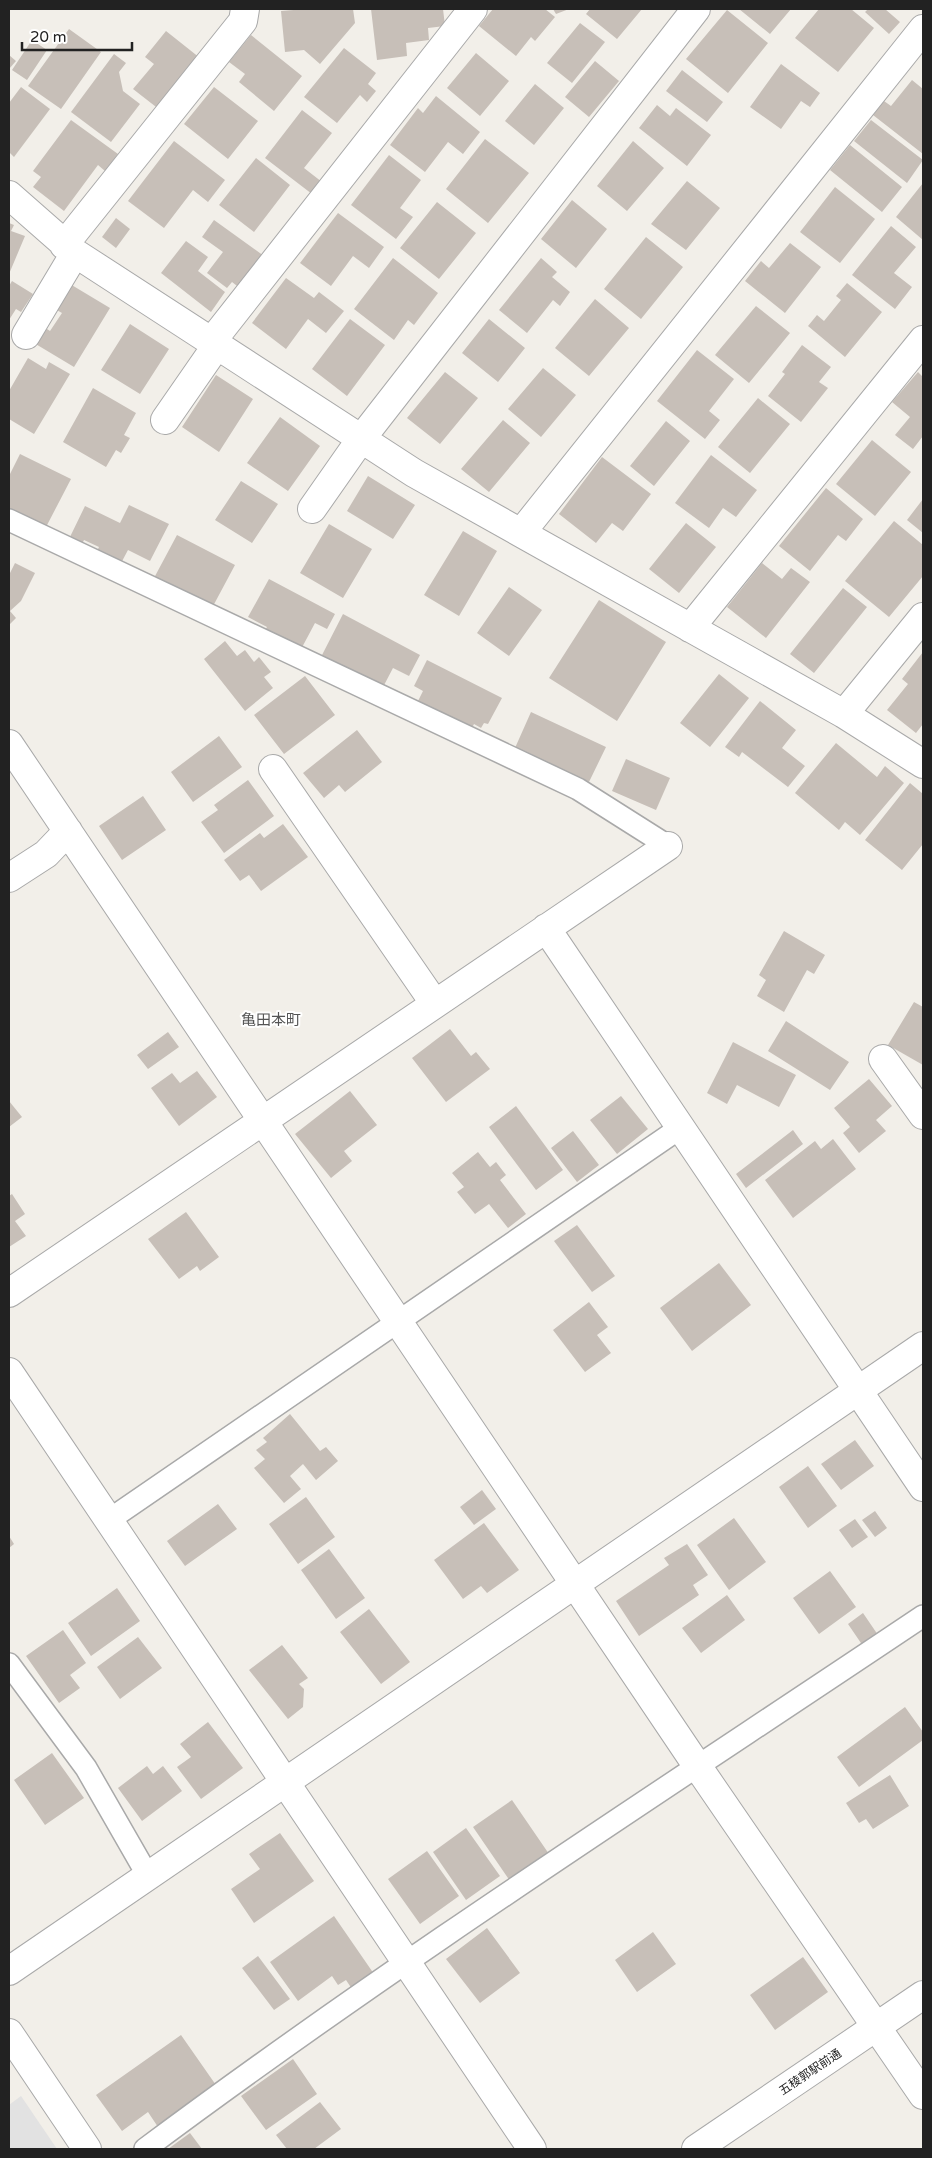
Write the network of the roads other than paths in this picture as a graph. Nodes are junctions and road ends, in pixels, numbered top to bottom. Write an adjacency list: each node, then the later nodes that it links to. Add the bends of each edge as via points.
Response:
1 (245, 9): 6 (street, via 243,21)
2 (473, 9): 9 (street)
3 (696, 9): 11 (street)
4 (923, 29): 14 (street)
5 (9, 195): 6 (street)
6 (70, 249): 7 (street); 9 (street)
7 (26, 335)
8 (923, 340): 16 (street)
9 (214, 343): 10 (street); 11 (street)
10 (165, 420)
11 (362, 439): 12 (street); 14 (street, via 414,474)
12 (312, 509)
13 (9, 520): 22 (lane, via 578,789)
14 (521, 533): 16 (street)
15 (923, 617): 17 (street)
16 (690, 628): 17 (street)
17 (844, 714): 19 (street)
18 (9, 744): 21 (street)
19 (923, 764)
20 (272, 769): 25 (street)
21 (68, 831): 23 (street, via 46,854); 28 (street)
22 (668, 846): 24 (street)
23 (9, 878)
24 (546, 928): 25 (street); 29 (street)
25 (435, 1004): 28 (street)
26 (883, 1059): 27 (street)
27 (923, 1115)
28 (262, 1120): 30 (street); 31 (street)
29 (680, 1128): 31 (lane); 34 (street)
30 (9, 1293)
31 (398, 1321): 36 (lane); 37 (street)
32 (923, 1346): 34 (street)
33 (9, 1372): 36 (street)
34 (858, 1390): 35 (street); 37 (street)
35 (923, 1487)
36 (109, 1520): 41 (street)
37 (577, 1584): 40 (street); 41 (street)
38 (923, 1616): 40 (lane)
39 (9, 1664): 42 (lane, via 86,1768)
40 (698, 1767): 43 (lane); 46 (street)
41 (286, 1780): 42 (street); 43 (street)
42 (148, 1876): 44 (street)
43 (408, 1963): 50 (lane, via 263,2061); 51 (street)
44 (9, 1971)
45 (923, 1995): 46 (street, 五稜郭駅前通)
46 (876, 2027): 48 (street); 52 (street, 五稜郭駅前通)
47 (9, 2033): 49 (street)
48 (923, 2095)
49 (87, 2149)
50 (145, 2149)
51 (532, 2149)
52 (696, 2149)

